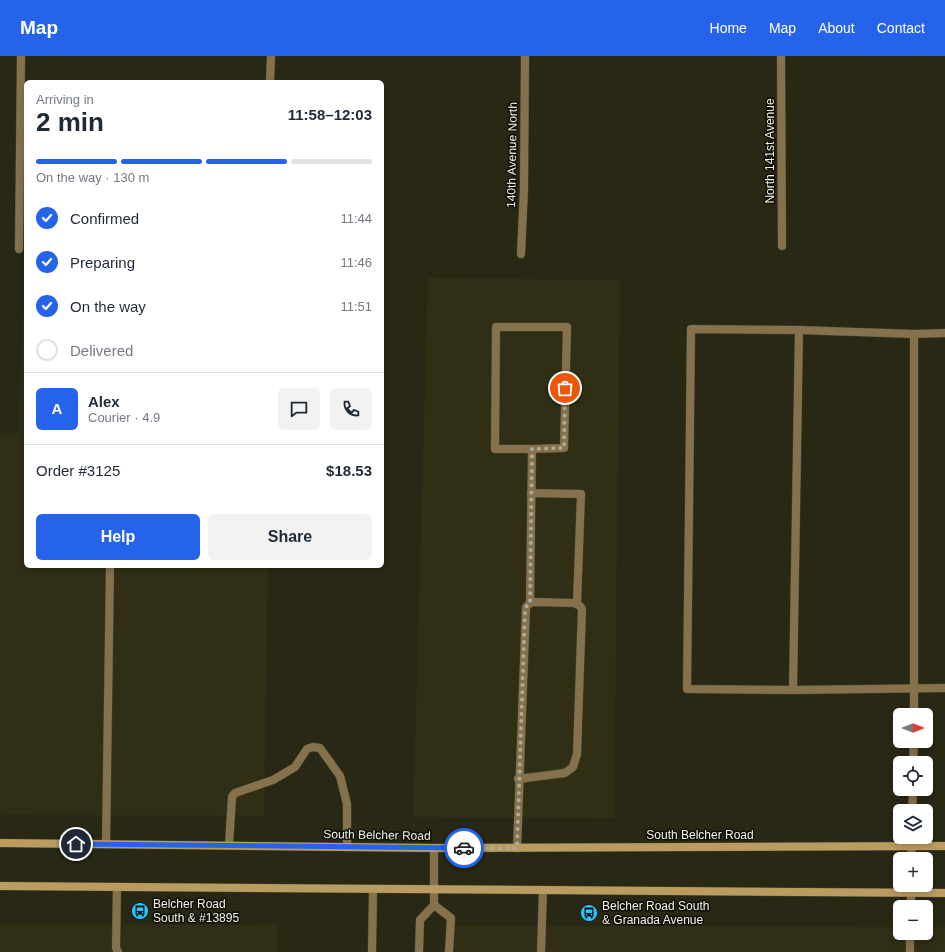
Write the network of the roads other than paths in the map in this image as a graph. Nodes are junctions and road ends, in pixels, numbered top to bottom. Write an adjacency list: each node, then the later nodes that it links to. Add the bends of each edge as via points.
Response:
1 (21, 56): 7 (street)
2 (271, 56): 5 (street)
3 (525, 56): 8 (street, 140th Avenue North)
4 (781, 56): 6 (street, North 141st Avenue)
5 (270, 80)
6 (782, 246)
7 (19, 249)
8 (521, 254)
9 (799, 330): 11 (street); 19 (street); 19 (street, via 691,330 687,689)
10 (945, 333): 11 (street)
11 (914, 334): 17 (street)
12 (532, 449): 12 (street, via 495,449 496,327 567,326 564,448); 13 (street)
13 (531, 493): 15 (street); 16 (street, via 581,494)
14 (110, 568): 23 (street)
15 (530, 603): 16 (street); 21 (street, via 525,611)
16 (577, 604): 21 (street, via 582,609 577,754 573,767 565,773)
17 (915, 688): 18 (street); 19 (street); 20 (street)
18 (945, 688)
19 (793, 690)
20 (914, 708)
21 (518, 779): 30 (street)
22 (0, 843): 23 (main road, South Belcher Road)
23 (106, 844): 25 (main road, South Belcher Road)
24 (911, 844): 28 (street)
25 (229, 845): 27 (main road, South Belcher Road); 27 (street, via 232,797 235,793 273,780 295,767 307,748 313,747 320,748 340,776 347,804)
26 (945, 846): 28 (main road, South Belcher Road)
27 (347, 847): 29 (main road, South Belcher Road)
28 (911, 847): 30 (main road, South Belcher Road); 31 (street)
29 (434, 848): 30 (main road, South Belcher Road); 35 (street)
30 (517, 848)
31 (911, 852)
32 (0, 886): 33 (main road)
33 (117, 887): 34 (main road); 42 (street)
34 (373, 889): 35 (main road); 43 (street)
35 (434, 889): 37 (main road); 40 (street)
36 (893, 889): 37 (main road)
37 (543, 890): 46 (street)
38 (933, 892): 39 (main road)
39 (945, 893)
40 (434, 905): 44 (street, via 420,920); 45 (street, via 451,918)
41 (910, 940): 47 (street)
42 (118, 952)
43 (372, 952)
44 (419, 952)
45 (449, 952)
46 (541, 952)
47 (910, 952)

